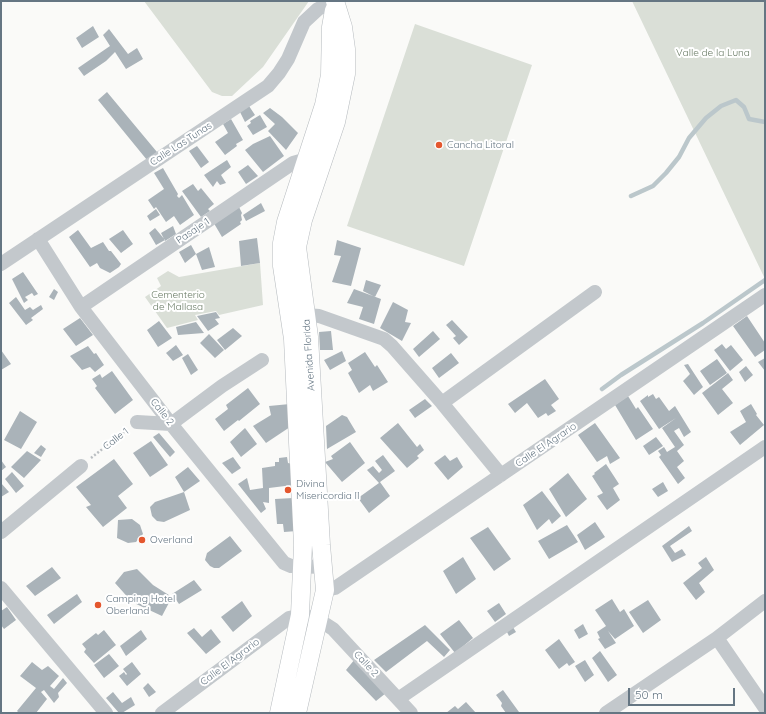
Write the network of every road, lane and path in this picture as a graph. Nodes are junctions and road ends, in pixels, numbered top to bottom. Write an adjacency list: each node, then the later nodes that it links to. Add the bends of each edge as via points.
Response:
1 (335, 1): 2 (main road, Avenida Florida, via 331,27 330,75); 3 (street, Calle Las Tunas, via 318,9 304,22 288,59 268,86)
2 (314, 162): 7 (street, Pasaje 1, via 293,163); 8 (main road, Avenida Florida, via 286,222 282,243 282,266)
3 (38, 239): 4 (street, Calle Las Tunas); 7 (street, Calle 2)
4 (1, 264)
5 (595, 292): 10 (street)
6 (764, 299): 15 (street, Calle El Agrario)
7 (81, 307): 12 (street, Calle 2)
8 (298, 316): 10 (street, via 319,316 384,339); 17 (main road, Avenida Florida, via 292,339); 18 (main road, Avenida Florida, via 309,337)
9 (262, 360): 12 (street)
10 (442, 403): 15 (street)
11 (137, 422): 12 (street, Calle 1); 14 (path, Calle 1)
12 (171, 424): 17 (street, Calle 2, via 284,563)
13 (765, 447): 26 (street)
14 (81, 466): 16 (street)
15 (501, 475): 21 (street, Calle El Agrario, via 335,588)
16 (1, 532)
17 (303, 567): 18 (street, Calle 2); 20 (main road, Avenida Florida)
18 (323, 567): 21 (main road, Avenida Florida)
19 (1, 588): 28 (street)
20 (300, 589): 21 (main road, via 307,578 313,577 319,579); 23 (main road, Avenida Florida)
21 (325, 590): 24 (main road, Avenida Florida)
22 (765, 601): 25 (street)
23 (300, 615): 24 (street); 29 (street, Calle El Agrario, via 289,618); 30 (main road, Avenida Florida)
24 (319, 619): 26 (street, Calle 2, via 333,629); 31 (main road, Avenida Florida)
25 (717, 638): 27 (street); 33 (street)
26 (398, 699): 32 (street, Calle 2)
27 (765, 708)
28 (106, 713)
29 (162, 713)
30 (279, 713)
31 (297, 713)
32 (411, 713)
33 (606, 713)

